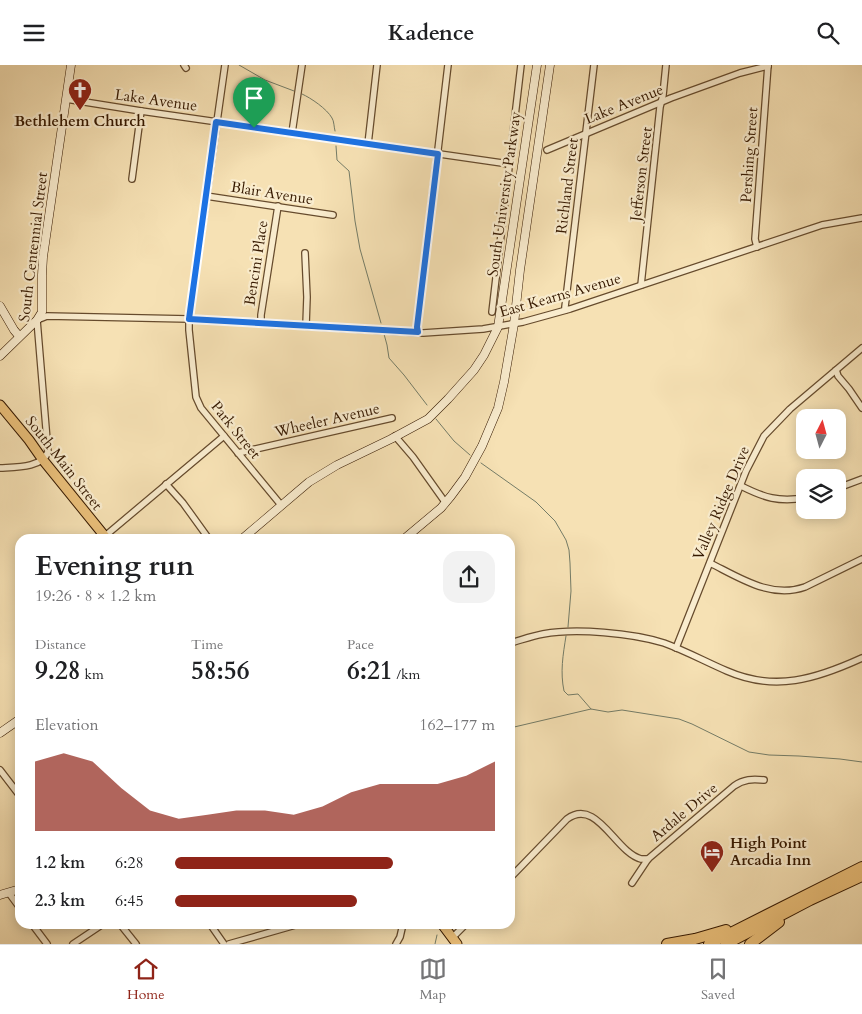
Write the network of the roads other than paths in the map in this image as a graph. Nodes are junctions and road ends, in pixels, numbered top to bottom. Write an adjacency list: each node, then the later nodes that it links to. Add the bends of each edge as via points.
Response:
1 (72, 65): 12 (main road, South Centennial Street)
2 (225, 65): 15 (street, Park Street)
3 (302, 65): 16 (street)
4 (377, 65): 18 (street)
5 (448, 65): 20 (street)
6 (521, 65): 21 (street)
7 (537, 65): 38 (main road, South University Parkway)
8 (550, 65): 36 (main road, South University Parkway)
9 (594, 65): 17 (street, Richland Street)
10 (666, 65): 13 (street, Jefferson Street)
11 (768, 65): 13 (street, Lake Avenue); 27 (street, Pershing Street)
12 (66, 99): 14 (street, Lake Avenue); 34 (main road, South Centennial Street, via 43,257 42,313)
13 (661, 103): 17 (street, Lake Avenue); 29 (street, Jefferson Street)
14 (141, 111): 15 (street, Lake Avenue); 22 (street)
15 (216, 122): 16 (street, Lake Avenue); 23 (street, Park Street)
16 (292, 133): 18 (street, Lake Avenue)
17 (586, 133): 19 (street, Lake Avenue); 31 (street, Richland Street)
18 (368, 144): 20 (street, Lake Avenue)
19 (547, 150)
20 (438, 154): 21 (street, Lake Avenue); 39 (street)
21 (509, 164): 32 (street)
22 (132, 179)
23 (206, 196): 24 (street, Blair Avenue); 33 (street, Park Street)
24 (278, 206): 25 (street, Blair Avenue); 35 (street, Bencini Place)
25 (333, 215)
26 (862, 218): 27 (street, East Kearns Avenue, via 822,225)
27 (757, 247): 29 (street, East Kearns Avenue)
28 (305, 253): 37 (street)
29 (641, 285): 31 (street, East Kearns Avenue)
30 (0, 306): 40 (main road)
31 (565, 310): 36 (street, East Kearns Avenue)
32 (492, 312)
33 (189, 319): 34 (street, East Kearns Avenue, via 47,316); 35 (street, East Kearns Avenue); 47 (street, Park Street, via 196,397)
34 (36, 320): 40 (main road); 50 (street, South Centennial Street, via 48,452)
35 (261, 323): 37 (street, East Kearns Avenue)
36 (514, 324): 38 (street, East Kearns Avenue); 57 (main road, South University Parkway, via 498,408 465,477)
37 (306, 325): 39 (street, East Kearns Avenue)
38 (498, 327): 39 (street, East Kearns Avenue); 48 (main road, South University Parkway, via 474,370 448,399 428,419)
39 (418, 332)
40 (20, 336): 42 (main road)
41 (862, 348): 43 (street, Valley Ridge Drive)
42 (0, 356)
43 (836, 370): 45 (street); 55 (street, Valley Ridge Drive, via 764,436)
44 (0, 405): 50 (main road, South Main Street)
45 (862, 407)
46 (392, 418): 49 (street, Wheeler Avenue)
47 (224, 436): 49 (street, Park Street); 53 (street)
48 (396, 436): 57 (street); 58 (main road, South University Parkway, via 337,465)
49 (238, 453): 58 (street, Park Street)
50 (43, 460): 51 (street, via 31,465); 59 (main road, South Main Street)
51 (0, 468)
52 (862, 479): 54 (street)
53 (166, 484): 60 (street); 61 (street)
54 (846, 485)
55 (741, 486): 56 (street, via 772,499); 65 (street, Valley Ridge Drive)
56 (796, 499)
57 (446, 502): 63 (main road, South University Parkway)
58 (281, 505): 62 (main road, South University Parkway)
59 (104, 534)
60 (109, 534)
61 (205, 534)
62 (248, 534)
63 (410, 534)
64 (862, 559): 65 (street, via 805,587 782,591 756,586)
65 (710, 563): 67 (street, Valley Ridge Drive)
66 (515, 642): 67 (street, via 544,634 595,632 639,637)
67 (676, 648): 68 (street, via 734,674 775,682 822,675)
68 (862, 658)
69 (15, 722): 70 (main road)
70 (0, 733)
71 (0, 770): 73 (street)
72 (764, 780): 74 (street, Ardale Drive, via 749,779 738,783)
73 (15, 790)
74 (648, 859): 76 (street, via 630,853 593,817 583,813 567,819); 78 (street, Ardale Drive)
75 (862, 867): 84 (highway)
76 (515, 874)
77 (862, 876): 83 (highway)
78 (632, 883)
79 (15, 891): 80 (main road)
80 (9, 893): 81 (main road); 82 (street)
81 (0, 895)
82 (15, 901)
83 (795, 909): 102 (highway); 103 (highway)
84 (765, 915): 100 (highway, via 719,932); 101 (highway)
85 (36, 929): 94 (street)
86 (96, 929): 95 (street)
87 (124, 929): 96 (street)
88 (214, 929): 97 (street)
89 (282, 929): 98 (street)
90 (402, 929): 99 (street)
91 (446, 929): 93 (main road)
92 (463, 929): 93 (street)
93 (455, 940)
94 (47, 944)
95 (73, 944)
96 (136, 944)
97 (224, 944)
98 (229, 944)
99 (396, 944)
100 (667, 944)
101 (710, 944)
102 (726, 944)
103 (750, 944)

